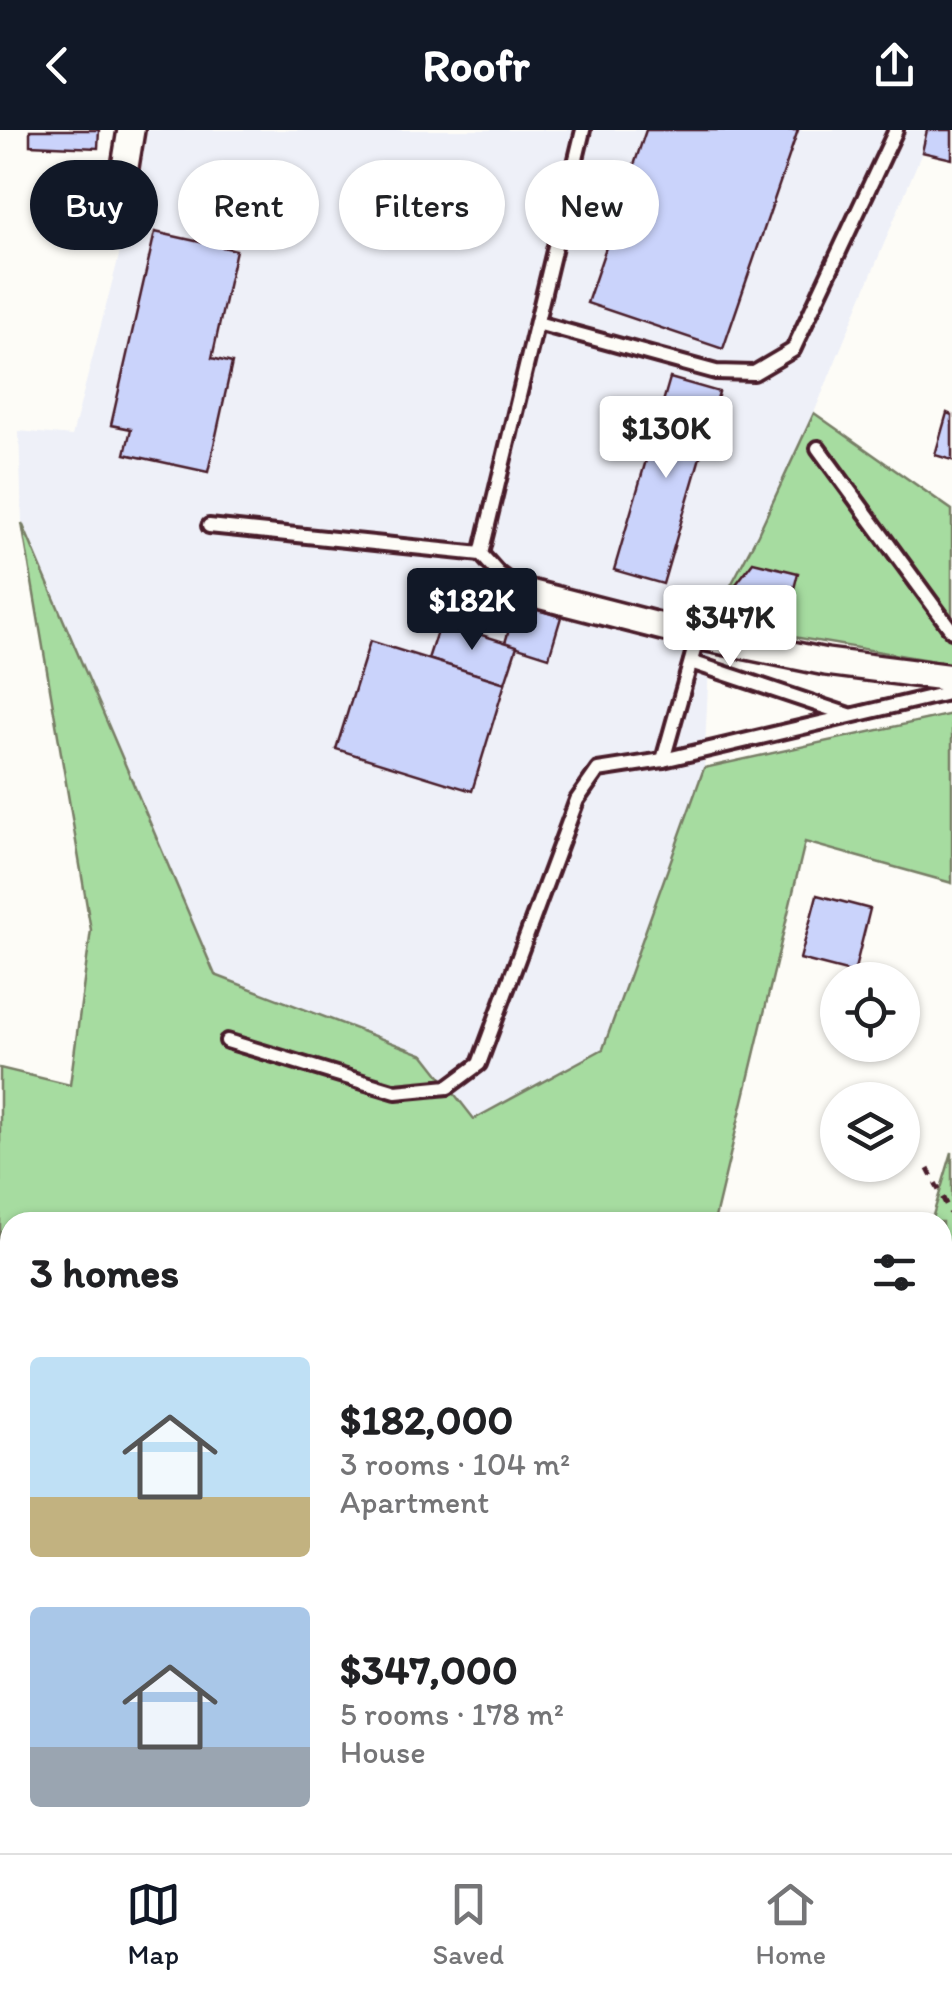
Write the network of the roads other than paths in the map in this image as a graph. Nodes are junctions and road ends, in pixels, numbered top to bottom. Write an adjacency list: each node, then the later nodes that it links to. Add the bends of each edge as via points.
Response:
1 (132, 130): 4 (street)
2 (583, 130): 5 (lane)
3 (896, 130): 5 (lane, via 793,350 754,373 716,372)
4 (126, 160)
5 (537, 323): 8 (lane)
6 (818, 448): 10 (lane)
7 (209, 526): 8 (lane)
8 (481, 554): 9 (lane)
9 (522, 591): 11 (street)
10 (952, 631)
11 (698, 636): 12 (lane); 13 (street)
12 (691, 662): 15 (lane); 16 (lane)
13 (952, 678)
14 (952, 692): 15 (lane)
15 (851, 716): 16 (lane)
16 (663, 760): 17 (lane, via 598,770 576,800 479,1064 448,1087 396,1092)
17 (227, 1042)

